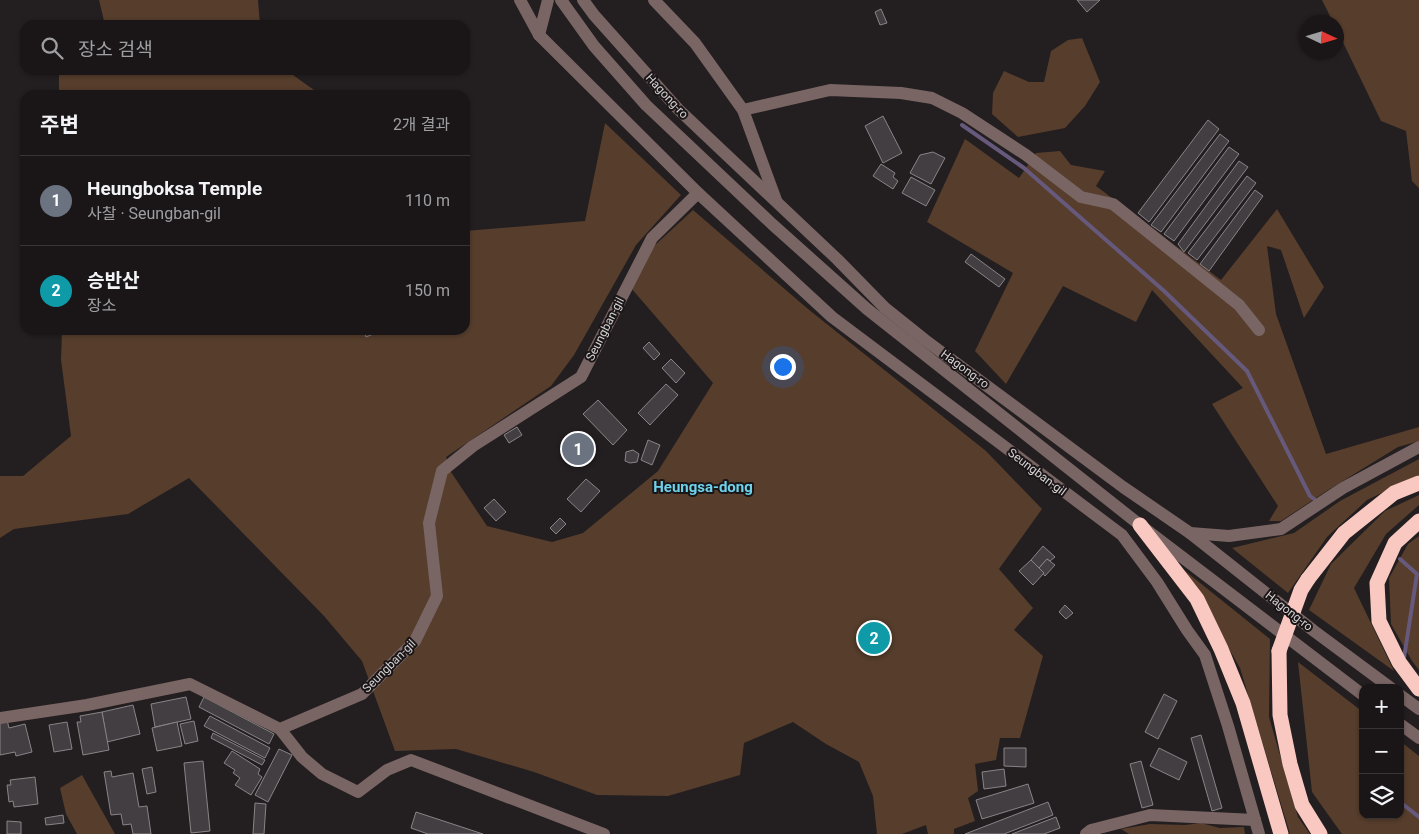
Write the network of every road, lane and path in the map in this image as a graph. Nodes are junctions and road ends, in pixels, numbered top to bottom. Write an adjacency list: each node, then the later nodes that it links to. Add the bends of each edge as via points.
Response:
1 (520, 0): 6 (street, Seungban-gil)
2 (548, 0): 6 (street)
3 (561, 0): 14 (street, Hagong-ro, via 594,46 646,105 772,224 852,296)
4 (583, 0): 9 (street, Hagong-ro, via 678,109)
5 (654, 0): 7 (street, via 694,42)
6 (539, 35): 8 (street, Seungban-gil)
7 (743, 110): 9 (street); 10 (street, via 830,90 901,93 932,98 962,113 1026,155 1081,197 1113,204 1239,305)
8 (698, 193): 23 (street, Seungban-gil, via 652,238 581,376 473,446 442,471 430,522 437,596 415,641 362,694); 25 (street, Seungban-gil, via 832,317 1122,535 1205,655)
9 (776, 202): 15 (street, Hagong-ro, via 885,308 925,340)
10 (1259, 330)
11 (1419, 447): 15 (street, via 1343,488 1282,530 1229,536)
12 (1419, 483): 30 (highway, bridge, via 1394,493 1344,533 1301,590 1279,651 1280,715 1290,764 1302,804)
13 (1419, 521): 17 (highway, via 1394,544 1377,583 1379,621 1399,662)
14 (1140, 525): 18 (street, Hagong-ro); 29 (highway, via 1198,598 1244,703)
15 (1190, 533): 16 (street, Hagong-ro)
16 (1386, 684)
17 (1419, 690)
18 (1359, 693)
19 (1404, 698): 20 (street)
20 (1419, 708)
21 (0, 718): 23 (street, via 87,705 190,684)
22 (1404, 727): 24 (street)
23 (280, 729): 26 (street, via 302,757 322,774 358,792 387,770 411,760)
24 (1419, 738)
25 (1255, 820): 27 (street, via 1150,815); 28 (street, Seungban-gil)
26 (604, 834)
27 (1086, 834)
28 (1260, 834)
29 (1282, 834)
30 (1320, 834)

